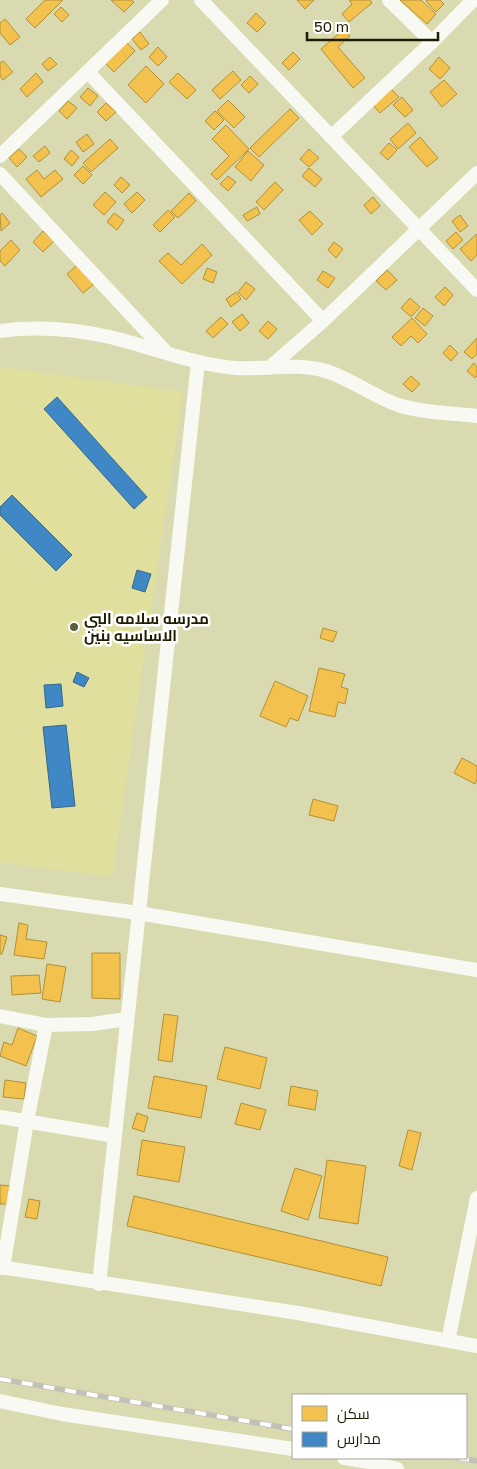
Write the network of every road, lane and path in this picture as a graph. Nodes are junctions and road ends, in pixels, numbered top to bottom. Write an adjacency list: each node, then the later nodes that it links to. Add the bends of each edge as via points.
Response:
1 (162, 0): 6 (street)
2 (201, 0): 7 (street)
3 (389, 0): 5 (street)
4 (473, 0): 5 (street)
5 (432, 42): 7 (street)
6 (88, 72): 8 (street); 13 (street)
7 (331, 138): 11 (street)
8 (0, 156)
9 (477, 173): 11 (street)
10 (0, 174): 15 (street)
11 (419, 230): 12 (street); 13 (street)
12 (477, 290)
13 (323, 321): 17 (street)
14 (0, 331): 15 (street, via 59,329 109,337)
15 (168, 354): 16 (street)
16 (198, 362): 17 (street, via 235,368); 20 (street)
17 (269, 368): 18 (street, via 324,371 398,405 422,411)
18 (477, 416)
19 (0, 894): 20 (street)
20 (138, 913): 21 (street); 23 (street)
21 (477, 970)
22 (0, 1016): 24 (street)
23 (127, 1019): 24 (street); 27 (street)
24 (46, 1025): 26 (street)
25 (0, 1117): 26 (street)
26 (27, 1121): 27 (street); 29 (street)
27 (115, 1136): 30 (street)
28 (477, 1198): 31 (street)
29 (1, 1268): 30 (street)
30 (99, 1284): 31 (street, via 298,1313)
31 (448, 1341): 32 (street)
32 (477, 1346)
33 (0, 1401): 34 (street, via 62,1414)
34 (292, 1449)
35 (350, 1459): 36 (street)
36 (397, 1469)

